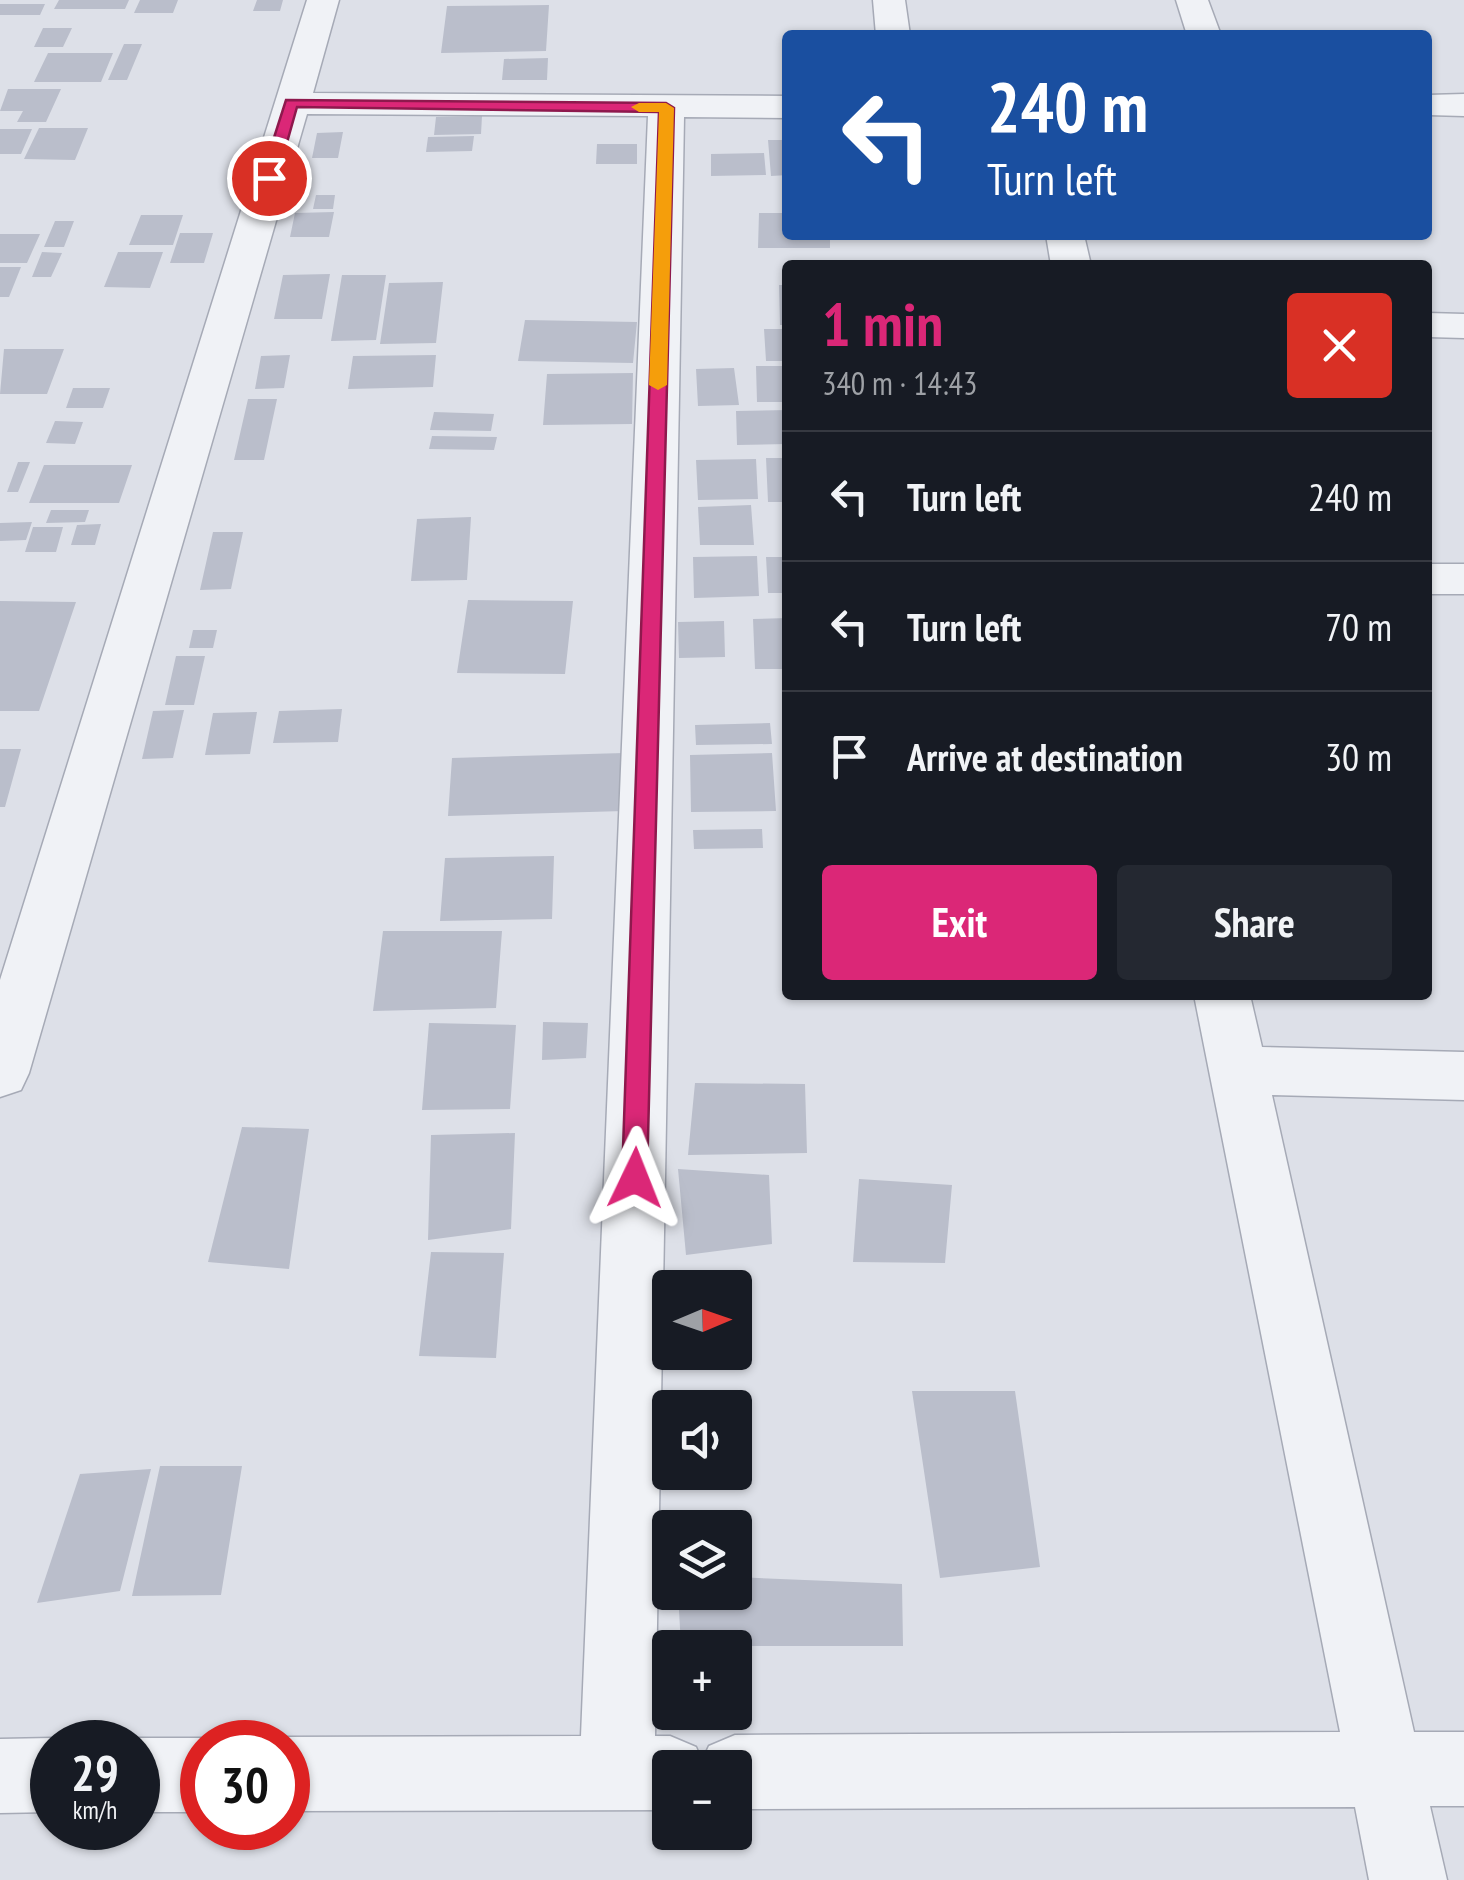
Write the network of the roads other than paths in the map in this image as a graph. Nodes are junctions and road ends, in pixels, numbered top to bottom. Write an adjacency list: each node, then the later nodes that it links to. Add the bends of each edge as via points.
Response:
1 (323, 0): 6 (street)
2 (889, 0): 4 (street)
3 (1192, 0): 5 (street)
4 (892, 30)
5 (1202, 30)
6 (291, 103): 10 (street); 15 (street)
7 (1432, 105): 8 (street)
8 (1464, 106)
9 (782, 107): 10 (street)
10 (666, 108): 20 (street)
11 (1432, 325): 12 (street)
12 (1464, 326)
13 (1223, 1000): 14 (street)
14 (1238, 1070): 16 (street); 18 (street)
15 (0, 1073)
16 (1464, 1076)
17 (1464, 1769): 18 (street)
18 (1384, 1770): 19 (street); 24 (street)
19 (752, 1772)
20 (644, 1773): 21 (street)
21 (310, 1774)
22 (0, 1776): 23 (street)
23 (30, 1776)
24 (1408, 1880)

